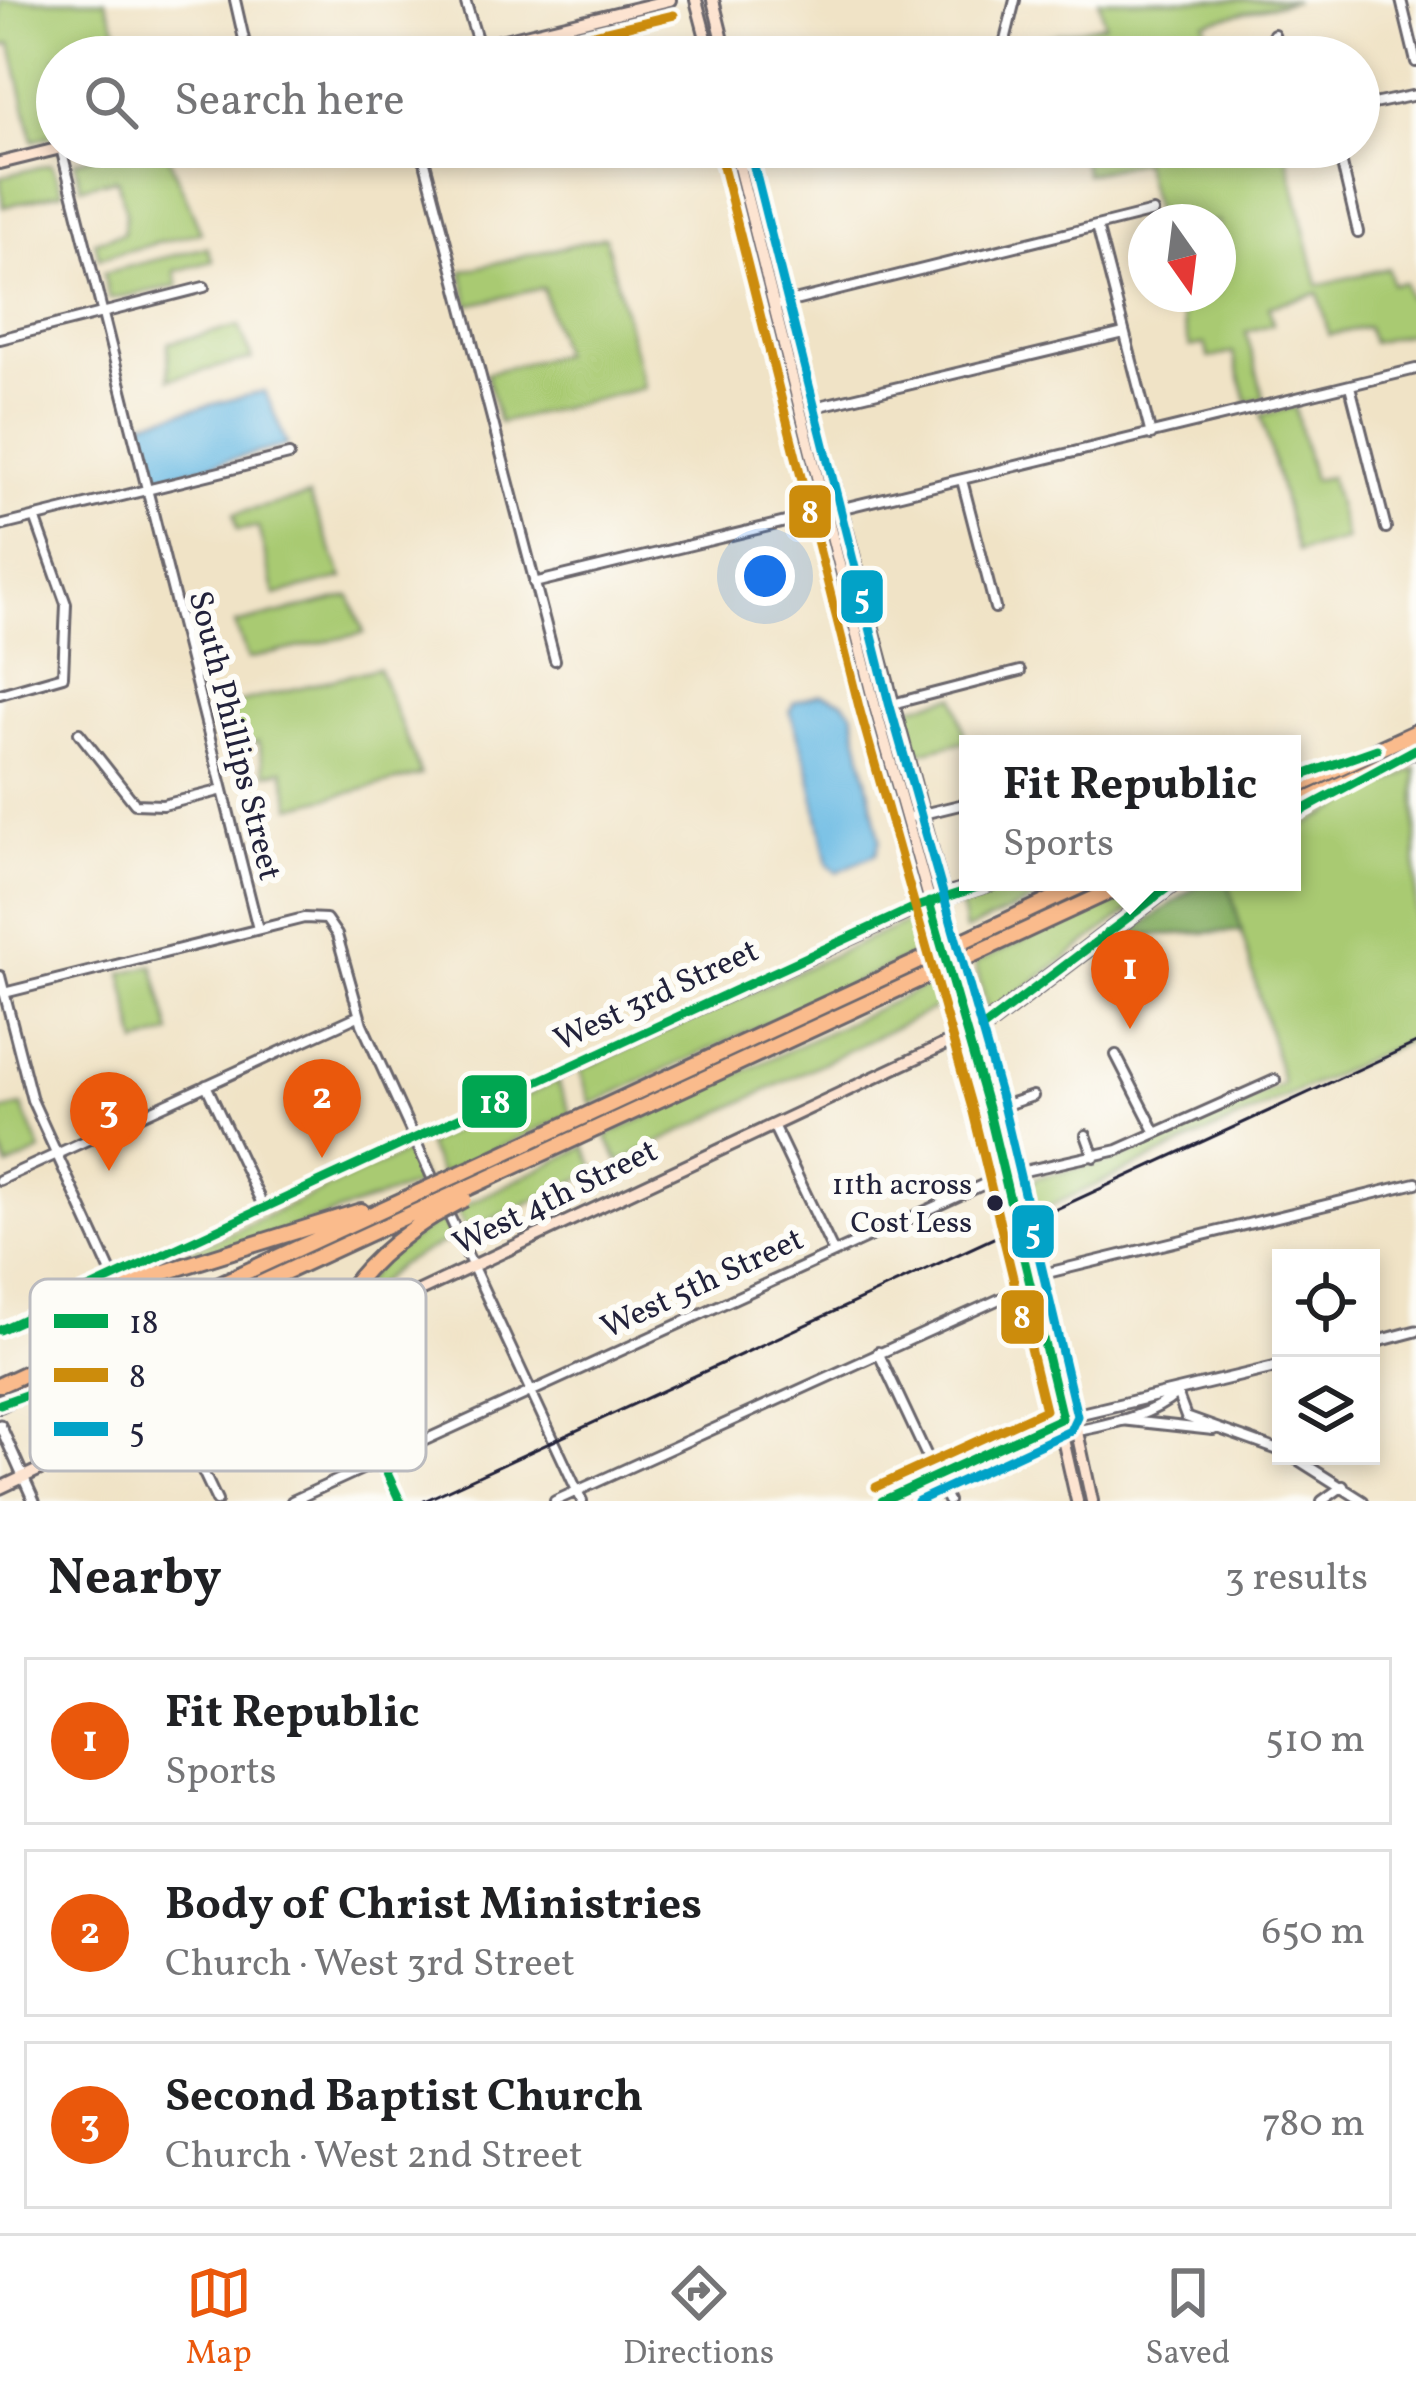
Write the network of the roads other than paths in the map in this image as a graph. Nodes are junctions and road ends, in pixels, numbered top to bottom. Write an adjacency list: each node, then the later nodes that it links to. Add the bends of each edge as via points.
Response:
1 (235, 0): 8 (street)
2 (465, 0): 9 (street)
3 (670, 0): 10 (main road)
4 (696, 0): 11 (main road)
5 (713, 0): 12 (main road)
6 (1015, 0): 13 (street)
7 (1401, 0): 14 (street)
8 (243, 36)
9 (476, 36)
10 (521, 36)
11 (705, 36)
12 (722, 36)
13 (1006, 36)
14 (1416, 62)
15 (1416, 95): 16 (street)
16 (1380, 103)
17 (36, 154): 18 (main road)
18 (0, 163)
19 (68, 168): 29 (street, South Phillips Street)
20 (426, 168): 44 (street)
21 (740, 168): 28 (main road)
22 (753, 168): 28 (main road)
23 (1343, 168): 26 (street)
24 (1128, 218): 25 (street)
25 (1097, 226): 28 (street); 30 (street)
26 (1358, 232)
27 (204, 287): 29 (street)
28 (780, 305): 34 (main road); 40 (main road)
29 (102, 313): 31 (street); 38 (street, South Phillips Street)
30 (1124, 333): 34 (street); 35 (street)
31 (0, 338)
32 (1416, 369): 33 (street)
33 (1350, 386): 35 (street); 43 (street)
34 (814, 407): 39 (main road)
35 (1151, 435): 37 (street)
36 (289, 454): 38 (street)
37 (962, 480): 39 (street); 45 (street)
38 (148, 490): 41 (street); 56 (street, South Phillips Street)
39 (842, 510): 40 (street); 49 (main road)
40 (826, 513): 44 (street); 59 (main road)
41 (35, 517): 42 (street); 48 (street, via 66,604 63,676)
42 (0, 526)
43 (1386, 528)
44 (534, 583): 46 (street)
45 (995, 608)
46 (555, 660)
47 (1020, 671): 49 (street)
48 (0, 694)
49 (891, 705): 59 (main road)
50 (1416, 732): 53 (highway)
51 (80, 733): 56 (street, via 135,804)
52 (1416, 749): 53 (highway)
53 (1396, 750): 54 (highway); 55 (highway); 58 (highway)
54 (1301, 776)
55 (1301, 786)
56 (223, 790): 66 (street, South Phillips Street)
57 (959, 804): 59 (street)
58 (1301, 807)
59 (913, 817): 64 (main road); 65 (main road)
60 (962, 891): 64 (highway)
61 (1069, 891): 76 (highway, bridge)
62 (1111, 891): 76 (highway, bridge)
63 (1162, 891): 70 (highway)
64 (945, 896): 65 (main road, West 3rd Street); 70 (main road)
65 (929, 902): 70 (main road); 80 (main road, West 3rd Street)
66 (258, 928): 68 (street); 69 (street, South Phillips Street, via 314,916 329,921)
67 (0, 976): 68 (street)
68 (4, 993): 81 (street)
69 (358, 1016): 73 (street); 80 (street, South Phillips Street)
70 (974, 1031): 75 (main road); 77 (main road, West 4th Street); 84 (main road)
71 (1116, 1055): 78 (street)
72 (1275, 1080): 78 (street, West 5th Street)
73 (206, 1085): 81 (street); 88 (street)
74 (1033, 1096): 75 (street)
75 (1003, 1106): 83 (main road)
76 (618, 1109): 87 (highway, bridge)
77 (773, 1125): 90 (street); 91 (main road, West 4th Street)
78 (1156, 1132): 82 (street, West 5th Street)
79 (1085, 1135): 82 (street)
80 (414, 1138): 88 (main road, West 3rd Street); 91 (street, South Phillips Street)
81 (56, 1155): 85 (street); 93 (street)
82 (1094, 1157): 83 (street, West 5th Street)
83 (1017, 1173): 84 (street, West 5th Street); 92 (main road)
84 (1002, 1176): 89 (main road); 90 (street, West 5th Street)
85 (0, 1180)
86 (1416, 1183): 92 (street)
87 (424, 1203): 95 (highway); 96 (highway); 97 (highway); 98 (highway)
88 (264, 1208): 93 (main road, West 3rd Street)
89 (1015, 1234): 92 (main road); 99 (main road)
90 (833, 1250): 111 (street, West 5th Street)
91 (474, 1269): 100 (main road, West 4th Street); 111 (street, South Phillips Street)
92 (1039, 1276): 105 (main road)
93 (113, 1277): 94 (main road, West 3rd Street)
94 (109, 1279)
95 (153, 1279)
96 (247, 1279)
97 (264, 1279)
98 (358, 1279)
99 (1028, 1286): 105 (main road, via 1037,1290 1048,1338); 106 (street); 116 (main road)
100 (426, 1291)
101 (30, 1316): 102 (main road, West 3rd Street)
102 (0, 1330)
103 (1416, 1331): 104 (street)
104 (1380, 1341)
105 (1059, 1349): 116 (main road)
106 (878, 1352): 130 (street); 134 (street)
107 (1272, 1368): 113 (street)
108 (30, 1372): 109 (highway)
109 (0, 1385)
110 (30, 1390): 114 (highway)
111 (532, 1391): 123 (street, West 5th Street); 134 (street, South Phillips Street)
112 (30, 1392): 114 (highway)
113 (1177, 1394): 116 (street); 117 (street); 121 (street, via 1186,1417)
114 (20, 1395): 115 (highway)
115 (0, 1404)
116 (1068, 1417): 119 (main road); 120 (main road); 122 (street)
117 (1120, 1420): 119 (street); 121 (street)
118 (0, 1426): 131 (street)
119 (1077, 1429): 120 (street); 144 (main road)
120 (1064, 1432): 122 (street); 143 (main road)
121 (1230, 1432): 124 (street)
122 (1026, 1435): 130 (street)
123 (426, 1439)
124 (1272, 1448)
125 (1307, 1465): 132 (street)
126 (36, 1471): 131 (main road, West 4th Street)
127 (203, 1471): 136 (street)
128 (356, 1471): 137 (street, West 5th Street)
129 (385, 1471): 138 (street)
130 (936, 1476): 141 (street); 142 (street)
131 (23, 1477): 133 (main road, West 4th Street); 135 (street)
132 (1343, 1486): 145 (street); 146 (street)
133 (0, 1488)
134 (577, 1490): 139 (street); 140 (street, South Phillips Street)
135 (34, 1501)
136 (217, 1501)
137 (292, 1501)
138 (400, 1501)
139 (555, 1501)
140 (582, 1501)
141 (882, 1501)
142 (948, 1501)
143 (1077, 1501)
144 (1092, 1501)
145 (1322, 1501)
146 (1363, 1501)

